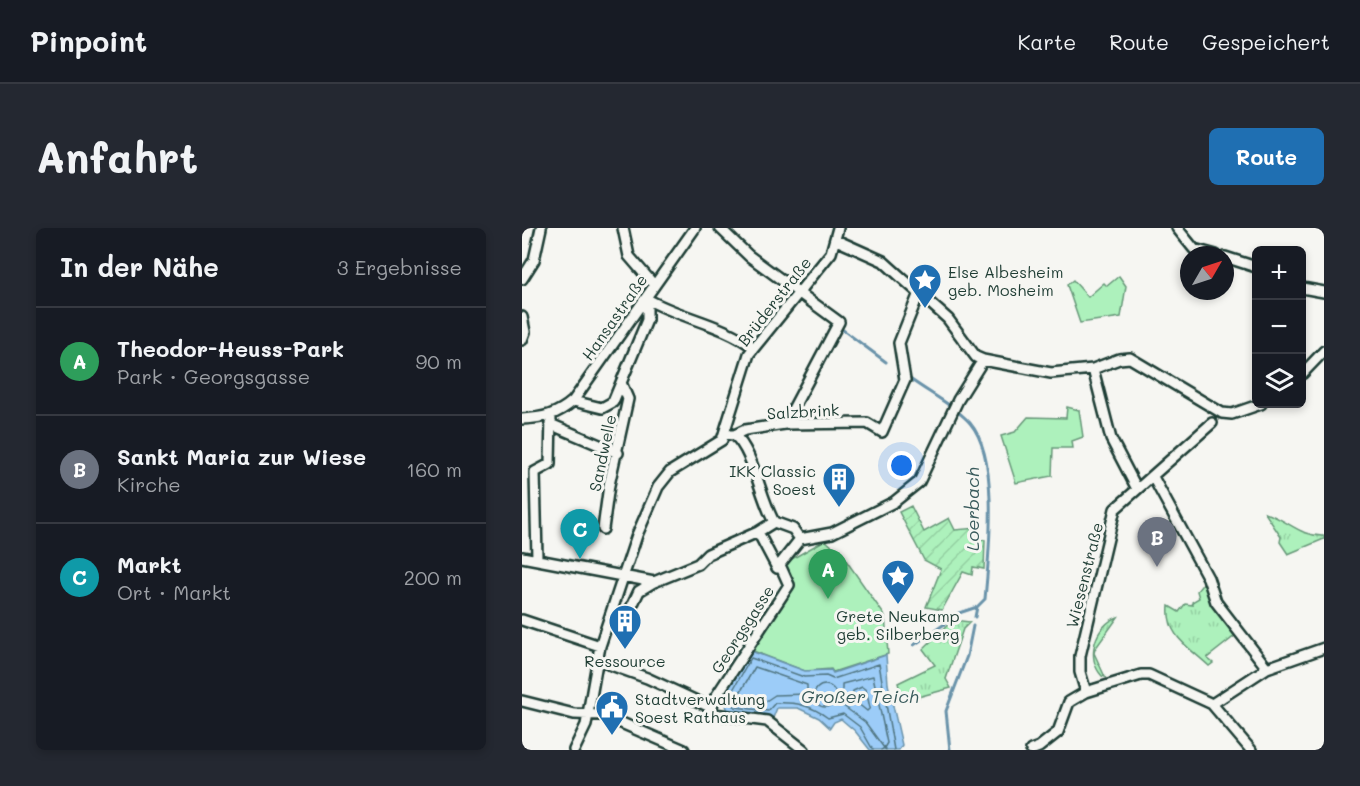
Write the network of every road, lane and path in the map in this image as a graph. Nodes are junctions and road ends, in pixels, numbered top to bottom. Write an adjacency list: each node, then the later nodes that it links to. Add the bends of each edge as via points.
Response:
1 (541, 228): 11 (street, via 534,260)
2 (623, 228): 12 (street, via 629,256)
3 (694, 228): 12 (street, Hansastraße)
4 (720, 228): 16 (street)
5 (838, 228): 7 (street, Brüderstraße)
6 (1177, 228): 8 (street)
7 (836, 240): 15 (street, via 883,261); 16 (street, Brüderstraße, via 831,253)
8 (1192, 246)
9 (1234, 260): 10 (street)
10 (1252, 265)
11 (522, 279)
12 (654, 285): 17 (street, Hansastraße)
13 (1306, 289): 14 (street)
14 (1324, 292)
15 (919, 293): 22 (street, via 948,319 976,357); 31 (street, Salzbrink, via 899,343 905,380 882,432 867,423)
16 (798, 294): 20 (street, Brüderstraße); 31 (street, via 839,322)
17 (647, 299): 20 (street); 25 (street, Sandwelle, via 647,320); 26 (street, Hansastraße)
18 (522, 317): 19 (street)
19 (522, 340)
20 (753, 347): 32 (street, Brüderstraße)
21 (1324, 351): 24 (street)
22 (983, 360): 23 (street, via 1051,374); 39 (street, via 958,400 919,482 894,502 832,533)
23 (1093, 369): 27 (street, via 1119,358 1130,358 1222,413); 35 (street, via 1111,439)
24 (1306, 370)
25 (622, 385): 26 (street, Sandwelle, via 613,402 602,408); 33 (street, Sandwelle, via 628,399)
26 (573, 401): 29 (street, Hansastraße)
27 (1252, 407)
28 (522, 419): 29 (street, Hansastraße)
29 (550, 419): 33 (street); 41 (street, via 550,464 536,472)
30 (1212, 423): 34 (street, Wiesenstraße)
31 (785, 424): 32 (street, Salzbrink)
32 (729, 434): 36 (street, via 744,443); 43 (street, via 670,472 658,487)
33 (618, 453): 37 (street, Sandwelle)
34 (1153, 477): 35 (street, Wiesenstraße); 50 (street, via 1208,578 1216,602)
35 (1137, 489): 51 (street, Wiesenstraße, via 1115,509 1095,588 1080,656)
36 (774, 522): 38 (street); 39 (street, via 793,529)
37 (603, 529)
38 (758, 532): 42 (street, via 777,568); 44 (street)
39 (800, 539): 42 (street)
40 (522, 557): 41 (street)
41 (537, 558): 43 (street)
42 (780, 565): 54 (street, Georgsgasse, via 789,585)
43 (623, 576): 44 (street); 47 (street)
44 (654, 582): 45 (street, via 639,591)
45 (631, 608)
46 (522, 620): 47 (street)
47 (600, 646): 49 (street)
48 (1324, 648): 50 (street)
49 (597, 660): 54 (street); 55 (street)
50 (1267, 668): 53 (street)
51 (1086, 692): 53 (street, via 1149,675); 59 (street, via 1069,702 1058,732)
52 (522, 701): 55 (street)
53 (1212, 704): 60 (street)
54 (712, 708): 58 (street, via 714,714 767,721)
55 (587, 715): 56 (street); 57 (street, via 603,715)
56 (574, 750)
57 (684, 750)
58 (804, 750)
59 (1031, 750)
60 (1251, 750)

